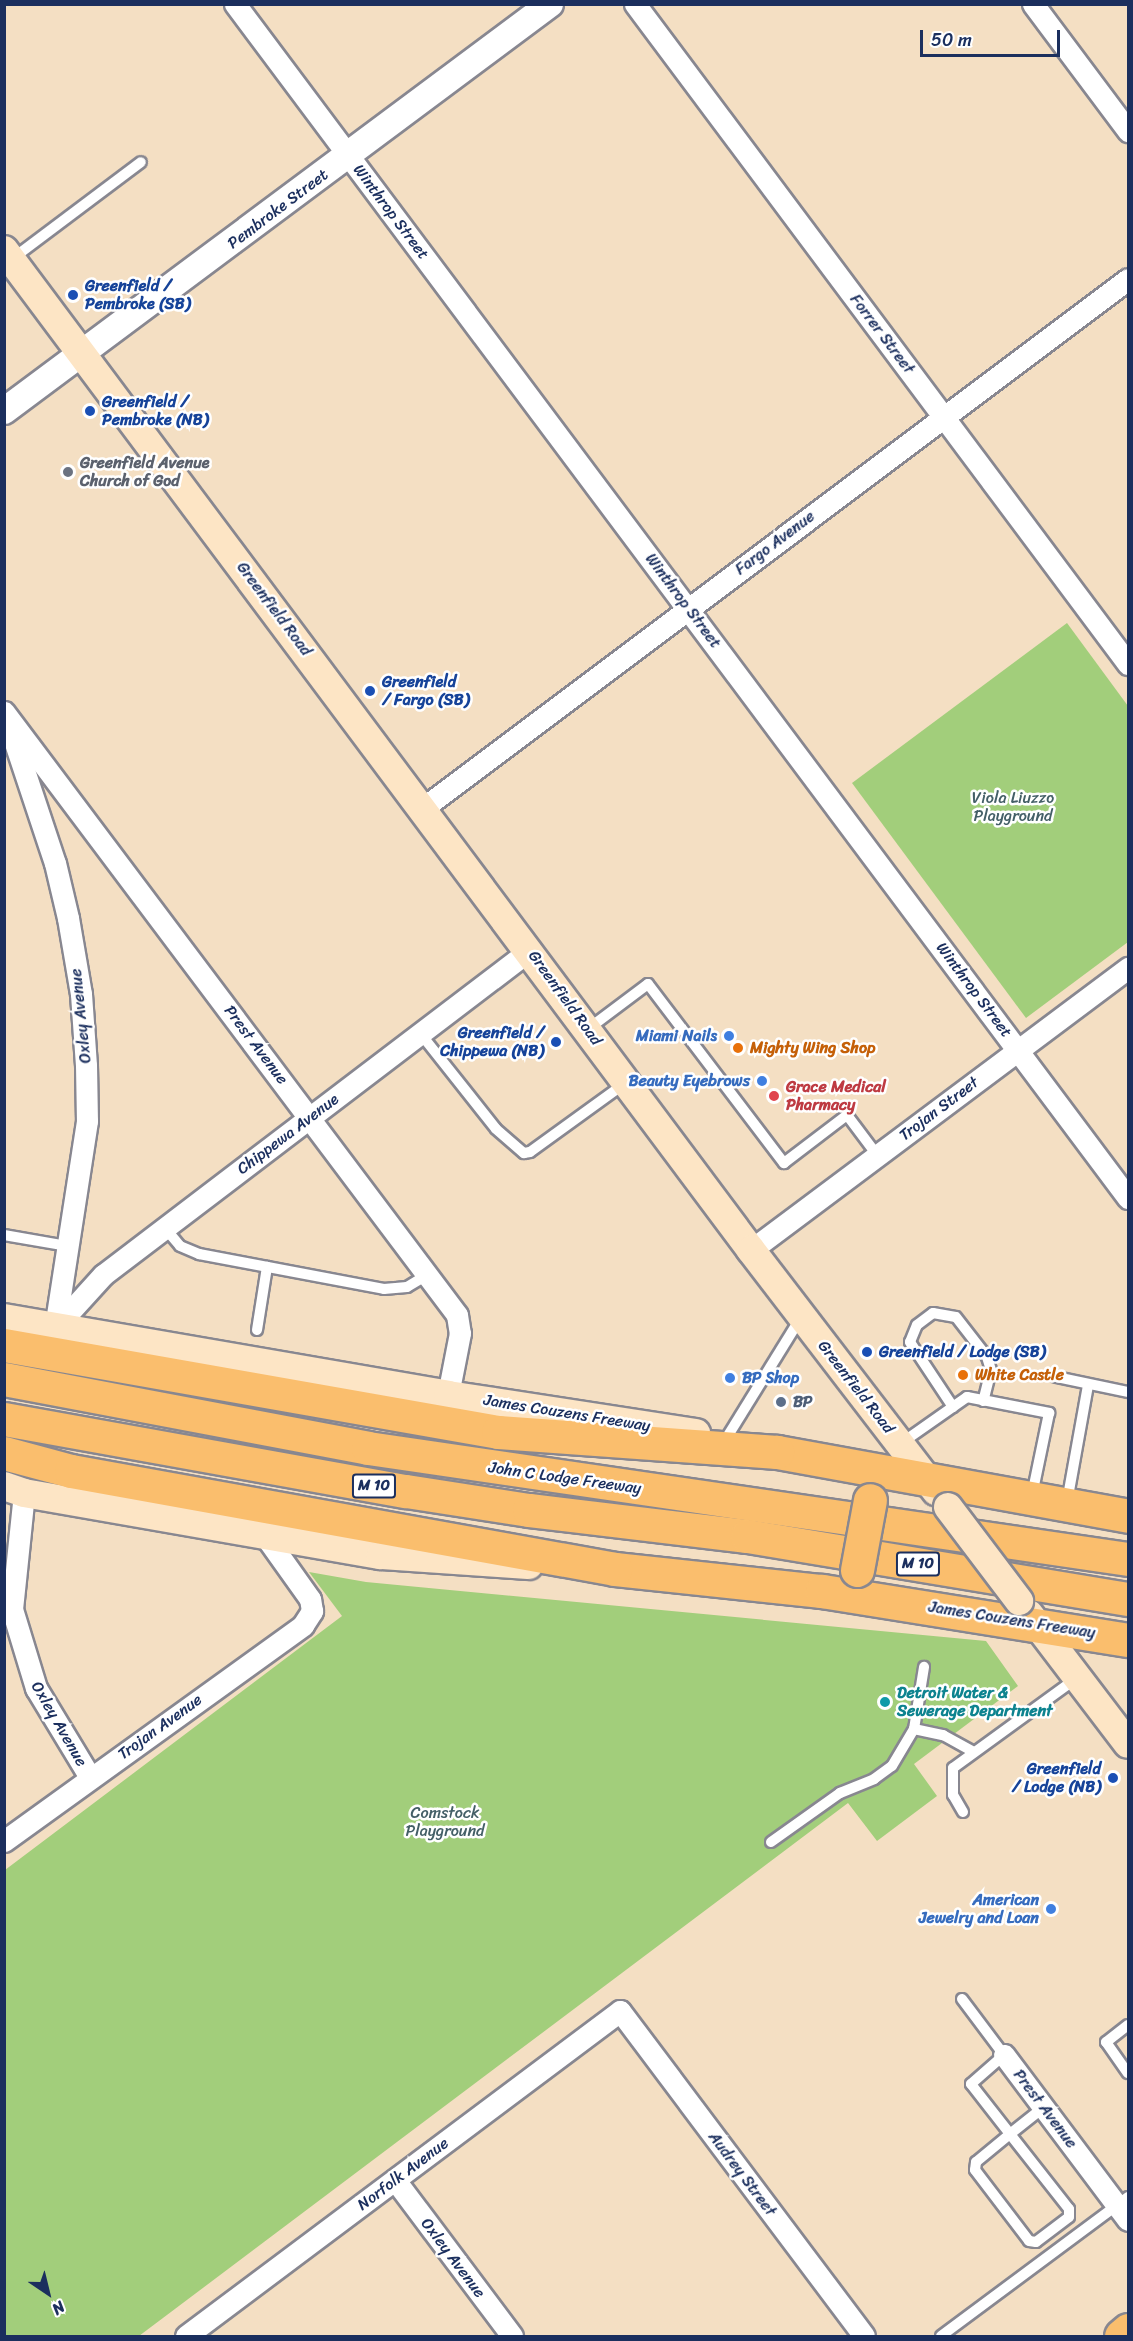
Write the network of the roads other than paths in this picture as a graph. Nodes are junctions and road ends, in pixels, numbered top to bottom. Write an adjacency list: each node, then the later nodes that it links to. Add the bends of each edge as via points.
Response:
1 (235, 4): 6 (street, Winthrop Street)
2 (550, 4): 6 (street, Pembroke Street)
3 (635, 4): 12 (street, Forrer Street)
4 (1033, 4): 5 (street)
5 (1128, 131)
6 (348, 156): 10 (street, Pembroke Street); 13 (street, Winthrop Street)
7 (141, 162): 8 (lane)
8 (8, 255): 10 (main road, Greenfield Road)
9 (1128, 279): 12 (street, Fargo Avenue)
10 (82, 354): 11 (street, Pembroke Street); 16 (main road, Greenfield Road)
11 (4, 411)
12 (944, 417): 13 (street, Fargo Avenue); 14 (street, Forrer Street)
13 (687, 609): 16 (street, Fargo Avenue); 21 (street, Winthrop Street)
14 (1128, 664)
15 (5, 712): 23 (street, Prest Avenue); 28 (street, Oxley Avenue, via 55,863 81,994 87,1121)
16 (423, 808): 17 (main road, Greenfield Road)
17 (530, 950): 19 (main road, Greenfield Road); 20 (street, Chippewa Avenue)
18 (1128, 968): 21 (street, Trojan Street)
19 (588, 1029): 22 (main road, Greenfield Road); 24 (lane, via 648,984 784,1162 847,1115)
20 (420, 1034): 22 (lane, via 496,1129 524,1153); 23 (street, Chippewa Avenue)
21 (1018, 1050): 24 (street, Trojan Street); 25 (street, Winthrop Street)
22 (627, 1082): 29 (main road, Greenfield Road)
23 (310, 1117): 26 (street, Chippewa Avenue); 31 (street, Prest Avenue)
24 (877, 1155): 29 (street, Trojan Street)
25 (1128, 1198)
26 (165, 1228): 30 (lane, via 180,1246 199,1254); 34 (street, Chippewa Avenue, via 104,1275)
27 (4, 1234): 28 (lane)
28 (68, 1246): 34 (street, Oxley Avenue)
29 (751, 1251): 32 (main road, Greenfield Road)
30 (267, 1267): 31 (lane, via 384,1289 407,1287); 35 (lane)
31 (427, 1275): 41 (street, Prest Avenue, via 460,1324)
32 (802, 1317): 45 (lane); 46 (main road, Greenfield Road)
33 (4, 1318): 34 (main road, James Couzens Freeway)
34 (55, 1328): 41 (main road, James Couzens Freeway)
35 (257, 1330)
36 (4, 1345): 47 (main road, via 498,1432)
37 (1056, 1377): 39 (lane)
38 (4, 1379): 57 (main road, John C Lodge Freeway / M 10, via 391,1451)
39 (1088, 1384): 40 (lane); 53 (lane)
40 (1128, 1392)
41 (448, 1395): 45 (main road, James Couzens Freeway)
42 (983, 1401): 43 (lane, via 967,1397); 43 (lane, via 991,1370 987,1357 956,1317 933,1313 916,1325 910,1342); 52 (lane, via 1049,1413)
43 (953, 1407): 46 (lane)
44 (4, 1419): 60 (main road, M 10, via 440,1496 747,1536)
45 (727, 1437): 47 (main road, James Couzens Freeway)
46 (900, 1444): 50 (main road, Greenfield Road)
47 (777, 1452): 49 (main road, James Couzens Freeway)
48 (4, 1454): 58 (main road, via 71,1471)
49 (836, 1462): 50 (main road, James Couzens Freeway); 59 (main road, bridge, via 864,1485 870,1500 857,1570 849,1580)
50 (926, 1476): 52 (main road, James Couzens Freeway); 61 (main road, Greenfield Road, bridge)
51 (14, 1490): 55 (street); 56 (main road, James Couzens Freeway); 68 (street, Oxley Avenue, via 12,1609 36,1688)
52 (1032, 1498): 53 (main road, James Couzens Freeway)
53 (1066, 1504): 54 (main road, James Couzens Freeway)
54 (1128, 1516)
55 (4, 1536)
56 (266, 1537): 58 (main road, James Couzens Freeway, via 381,1556); 68 (street, Trojan Avenue, via 310,1599 312,1611 303,1625)
57 (1128, 1559)
58 (615, 1569): 59 (main road, James Couzens Freeway)
59 (822, 1591): 61 (main road, James Couzens Freeway)
60 (1128, 1599)
61 (1027, 1612): 62 (main road, James Couzens Freeway); 64 (main road, Greenfield Road)
62 (1128, 1640)
63 (924, 1667): 65 (lane)
64 (1077, 1678): 66 (main road, Greenfield Road); 67 (lane)
65 (914, 1729): 67 (lane, via 943,1735); 71 (lane, via 892,1766 874,1779 840,1793)
66 (1128, 1744)
67 (974, 1752): 69 (lane, via 953,1768 952,1796)
68 (90, 1778): 70 (street, Trojan Avenue)
69 (963, 1812)
70 (4, 1841)
71 (771, 1842)
72 (962, 1999): 75 (lane, Prest Avenue)
73 (620, 2012): 79 (street, Norfolk Avenue); 84 (street, Audrey Street)
74 (1128, 2025): 76 (lane, via 1106,2042)
75 (1004, 2055): 77 (street, Prest Avenue); 78 (lane, via 971,2084)
76 (1128, 2073)
77 (1044, 2107): 78 (lane); 80 (street, Prest Avenue)
78 (1010, 2134): 78 (lane, via 1069,2209 1068,2217 1036,2242 1029,2241 975,2170 976,2162)
79 (394, 2181): 82 (street, Norfolk Avenue); 83 (street, Oxley Avenue)
80 (1125, 2207): 85 (lane)
81 (1128, 2331): 86 (main road)
82 (186, 2337)
83 (512, 2337)
84 (864, 2337)
85 (941, 2337)
86 (1121, 2337)

